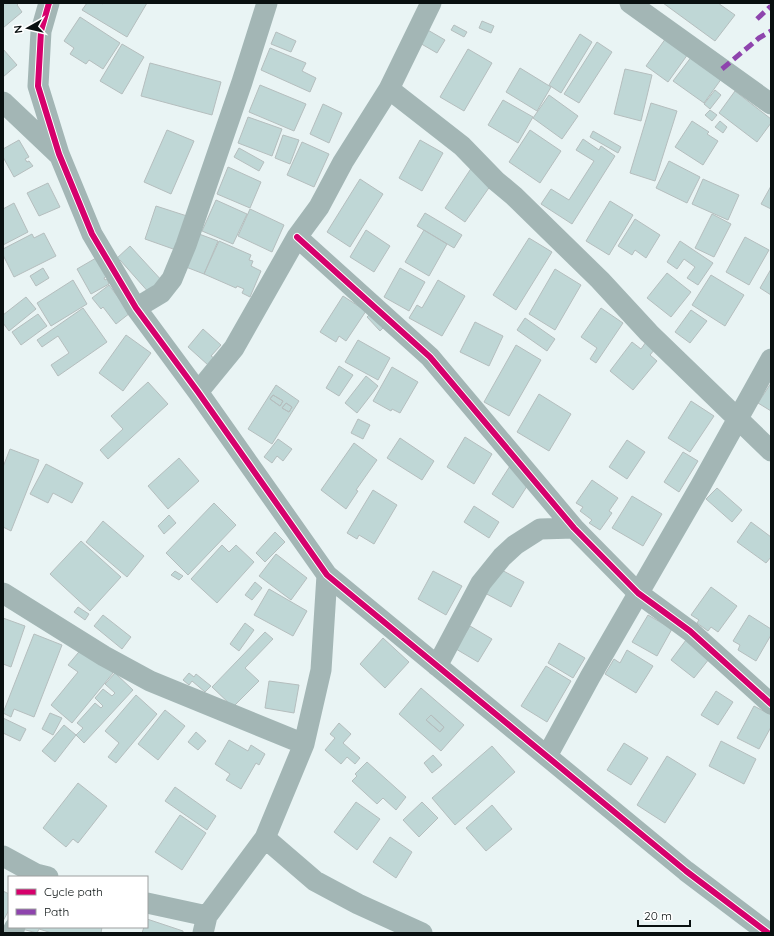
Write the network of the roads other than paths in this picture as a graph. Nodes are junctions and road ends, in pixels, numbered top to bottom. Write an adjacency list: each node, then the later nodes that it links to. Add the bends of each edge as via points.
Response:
1 (49, 3): 8 (street, via 41,31 38,86)
2 (267, 3): 10 (street, via 186,245 172,279 161,293)
3 (431, 3): 5 (street)
4 (630, 3): 7 (street)
5 (389, 88): 9 (street, via 343,162 319,207); 13 (street, via 462,146)
6 (3, 102): 8 (street)
7 (771, 104)
8 (59, 154): 10 (street, via 92,234)
9 (297, 237): 12 (street, via 234,348); 15 (street, via 430,357)
10 (136, 308): 12 (street)
11 (771, 359): 13 (street)
12 (198, 392): 16 (street)
13 (738, 418): 14 (street); 18 (street)
14 (771, 451)
15 (574, 528): 18 (street); 19 (street, via 540,529 502,558 481,583)
16 (326, 575): 19 (street); 21 (street, via 321,670)
17 (3, 593): 21 (street, via 104,656 150,681)
18 (638, 593): 20 (street, via 690,631); 22 (street)
19 (437, 666): 22 (street)
20 (771, 704)
21 (304, 744): 23 (street)
22 (547, 756): 29 (street, via 686,871)
23 (264, 838): 27 (street); 28 (street, via 315,881)
24 (3, 856): 25 (street)
25 (40, 876)
26 (148, 903): 27 (street)
27 (205, 924)
28 (422, 933)
29 (768, 933)

